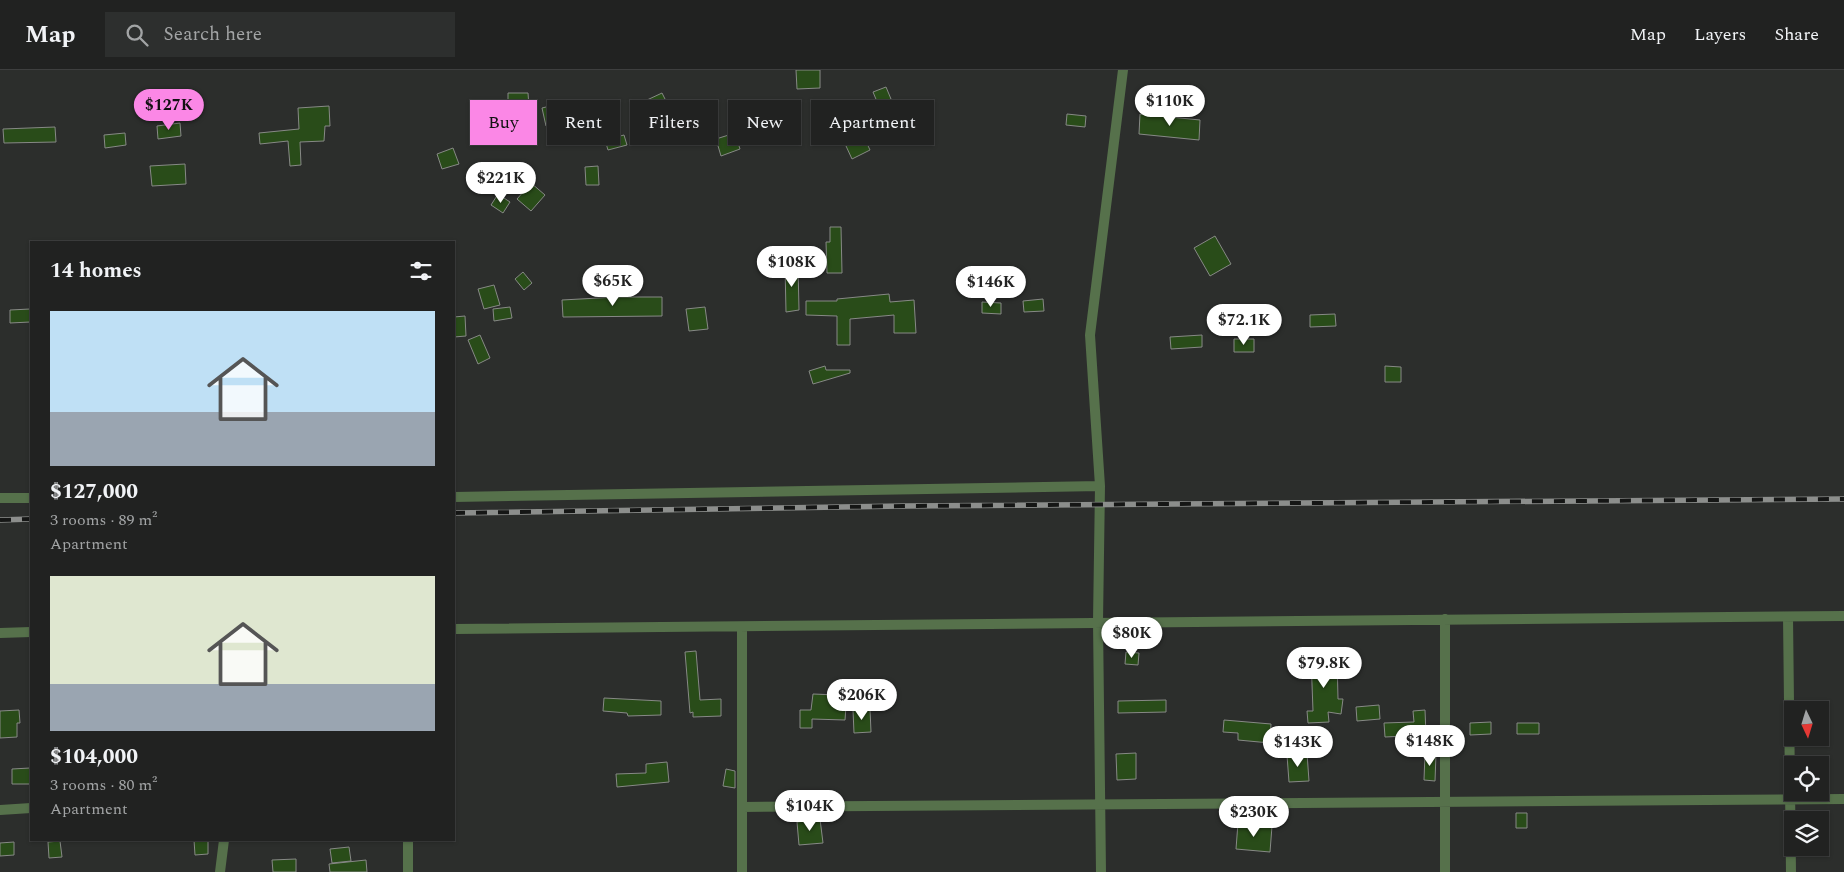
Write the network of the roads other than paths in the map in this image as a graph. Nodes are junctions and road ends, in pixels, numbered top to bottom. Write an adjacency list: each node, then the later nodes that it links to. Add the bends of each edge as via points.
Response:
1 (1123, 70): 2 (street, via 1090,335)
2 (1100, 486): 3 (street); 9 (street)
3 (455, 497)
4 (0, 498): 5 (street)
5 (30, 498)
6 (1844, 616): 7 (street)
7 (1788, 617): 8 (street); 14 (street)
8 (1445, 619): 9 (street); 19 (street)
9 (1098, 622): 10 (street); 20 (street)
10 (742, 627): 11 (street); 21 (street)
11 (455, 629)
12 (30, 632): 13 (street)
13 (0, 633)
14 (1790, 756)
15 (1784, 800): 19 (street)
16 (1829, 800): 17 (street)
17 (1844, 800)
18 (1790, 801): 31 (street)
19 (1444, 803): 20 (street); 30 (street)
20 (1100, 805): 21 (street); 29 (street)
21 (742, 807): 28 (street)
22 (30, 808): 23 (street)
23 (0, 810)
24 (224, 841): 26 (street)
25 (408, 841): 27 (street)
26 (220, 872)
27 (408, 872)
28 (742, 872)
29 (1101, 872)
30 (1445, 872)
31 (1791, 872)

